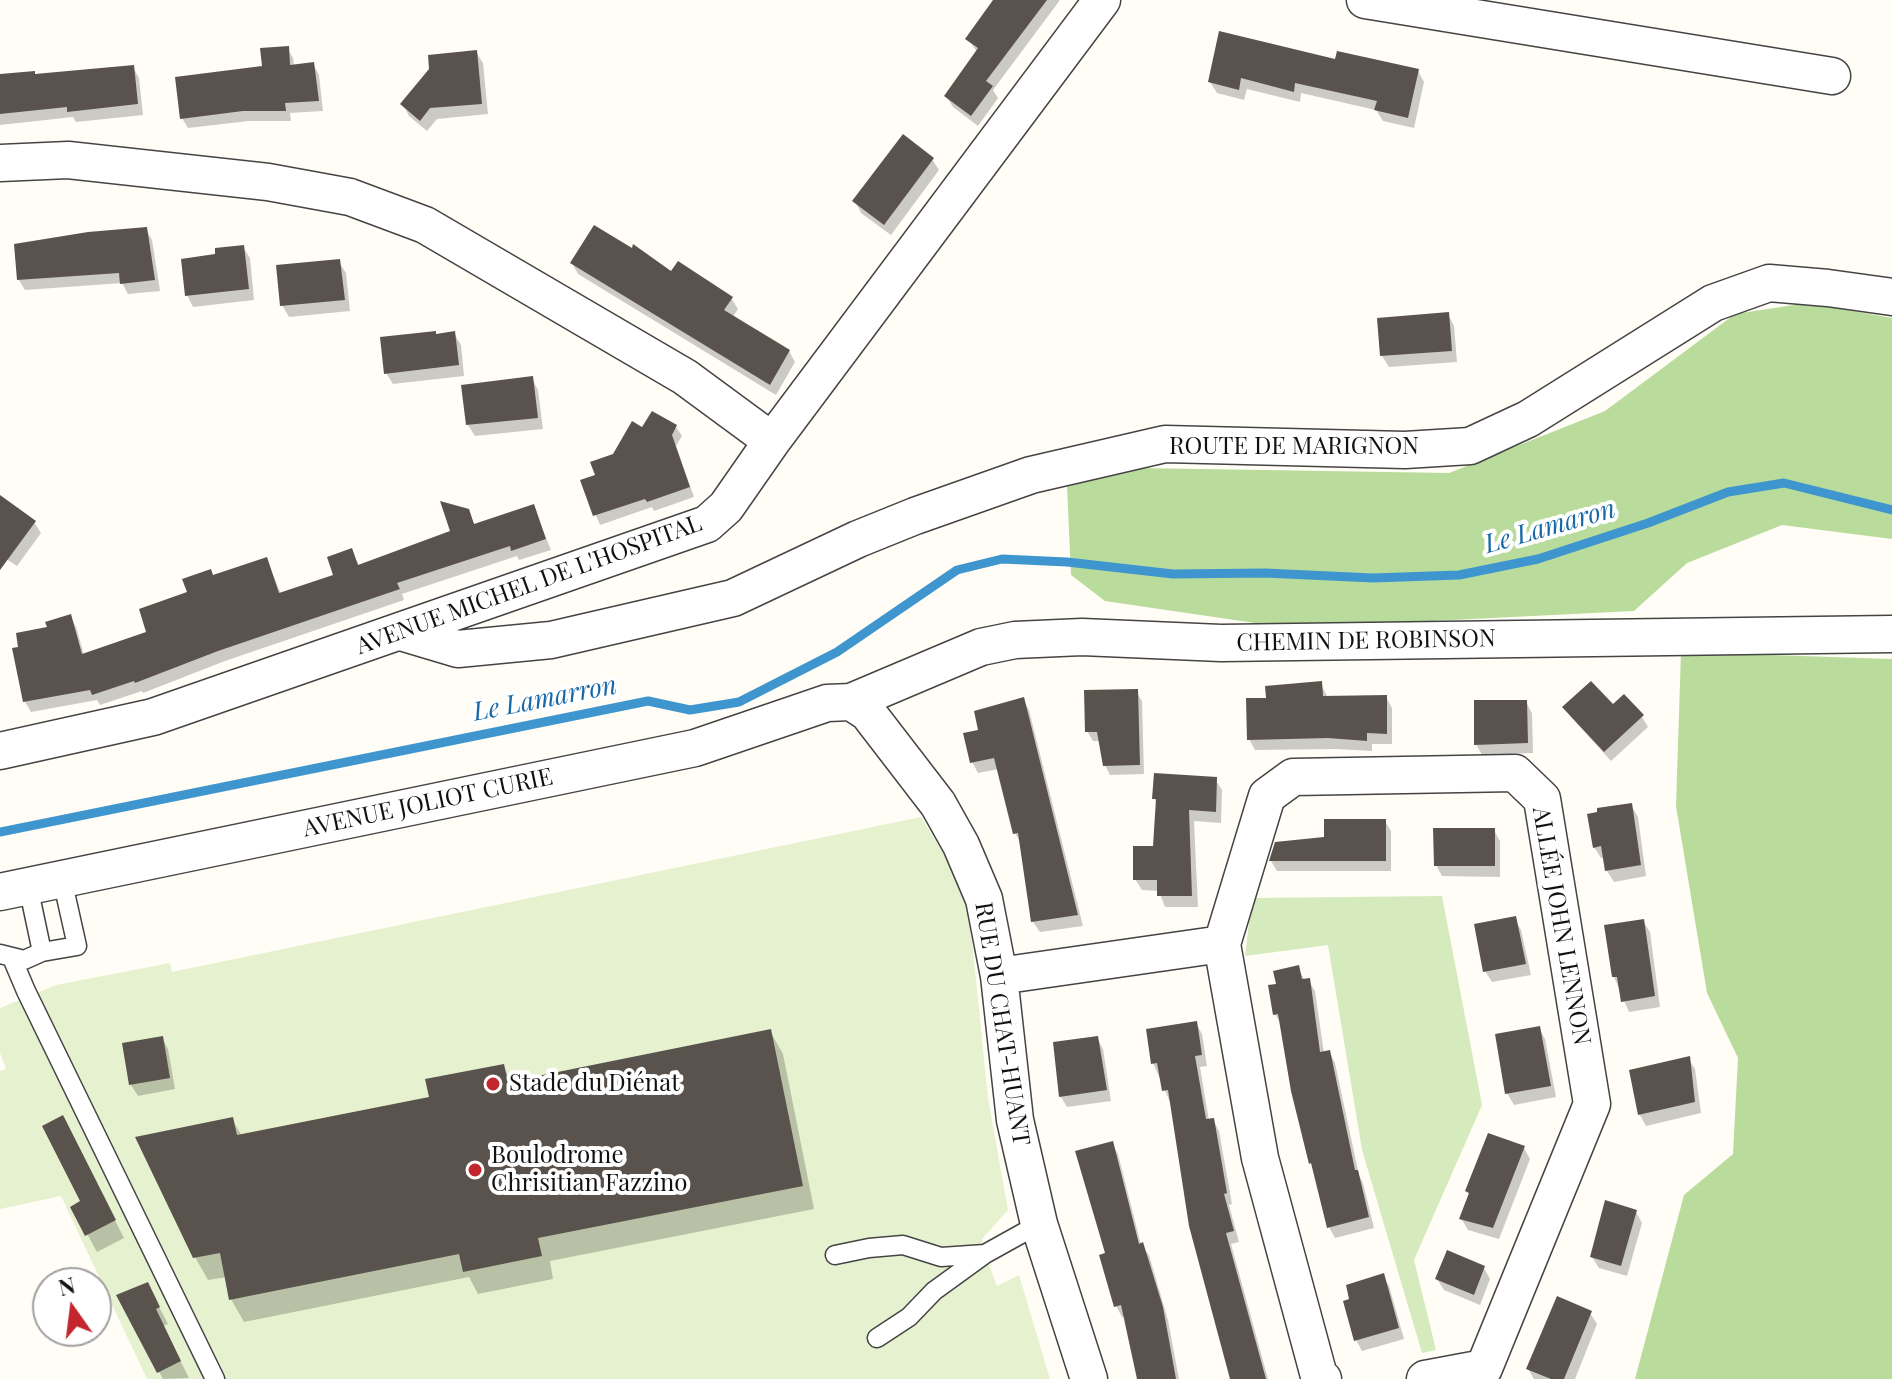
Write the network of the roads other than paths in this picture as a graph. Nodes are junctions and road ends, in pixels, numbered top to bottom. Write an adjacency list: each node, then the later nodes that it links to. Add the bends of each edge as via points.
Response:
1 (1102, 0): 6 (street, AVENUE MICHEL DE L'HOSPITAL)
2 (1365, 0): 3 (street)
3 (1832, 76)
4 (0, 163): 6 (street, via 68,160 268,182 350,197 425,225 685,377)
5 (1892, 297): 7 (street, ROUTE DE MARIGNON, via 1769,283 1713,303 1528,419 1470,446 1405,450 1165,444 1031,475 915,516 733,598 551,640 458,649)
6 (772, 441): 7 (street, AVENUE MICHEL DE L'HOSPITAL, via 726,507 707,524)
7 (401, 632): 10 (street, AVENUE MICHEL DE L'HOSPITAL, via 153,717)
8 (1892, 634): 9 (street, CHEMIN DE ROBINSON, via 1221,643 1015,640 981,647)
9 (851, 702): 11 (street, AVENUE JOLIOT CURIE, via 827,703 695,748); 15 (street, RUE DU CHAT-HUANT, via 868,713 921,781 961,845 984,899)
10 (2, 741)
11 (30, 885): 13 (lane); 13 (lane, via 77,946)
12 (1222, 944): 15 (street); 22 (street, ALLÉE JOHN LENNON, via 1260,1158); 23 (street, ALLÉE JOHN LENNON, via 1267,796 1293,777 1515,773 1542,799 1592,1104 1484,1368)
13 (42, 952): 14 (lane, via 24,960)
14 (6, 956): 20 (lane)
15 (999, 976): 16 (street, RUE DU CHAT-HUANT, via 1015,1120)
16 (1039, 1224): 17 (lane); 21 (street, RUE DU CHAT-HUANT)
17 (985, 1254): 18 (lane, via 941,1257 888,1241); 19 (lane)
18 (835, 1255)
19 (877, 1338)
20 (215, 1379)
21 (1089, 1379)
22 (1323, 1379)
23 (1425, 1379)

